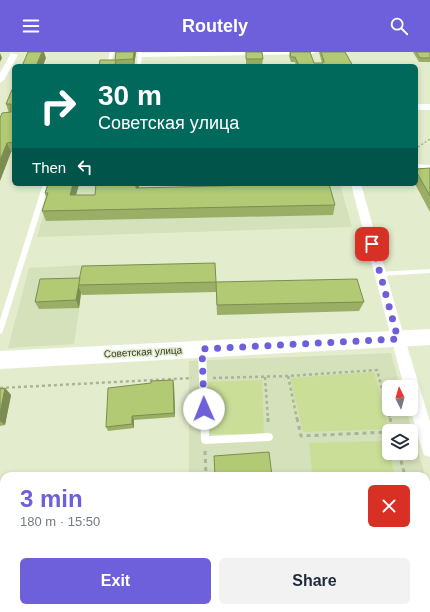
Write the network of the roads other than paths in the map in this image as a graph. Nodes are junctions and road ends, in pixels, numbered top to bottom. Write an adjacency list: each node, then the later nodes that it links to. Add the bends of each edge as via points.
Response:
1 (112, 52): 5 (lane, via 110,61)
2 (140, 53): 3 (street); 6 (lane)
3 (314, 54)
4 (11, 55): 7 (street)
5 (105, 64)
6 (138, 64)
7 (0, 80)
8 (418, 107): 9 (street)
9 (430, 107)
10 (418, 166): 11 (lane, via 428,166)
11 (430, 169)
12 (45, 186): 16 (lane)
13 (357, 186): 15 (street)
14 (430, 272): 15 (lane)
15 (380, 274): 18 (street)
16 (0, 331)
17 (430, 337): 18 (main road, Советская улица)
18 (398, 339): 19 (main road, Советская улица); 22 (street)
19 (202, 349): 20 (main road, Советская улица); 21 (lane, via 205,440)
20 (0, 360)
21 (268, 437)
22 (430, 449)

